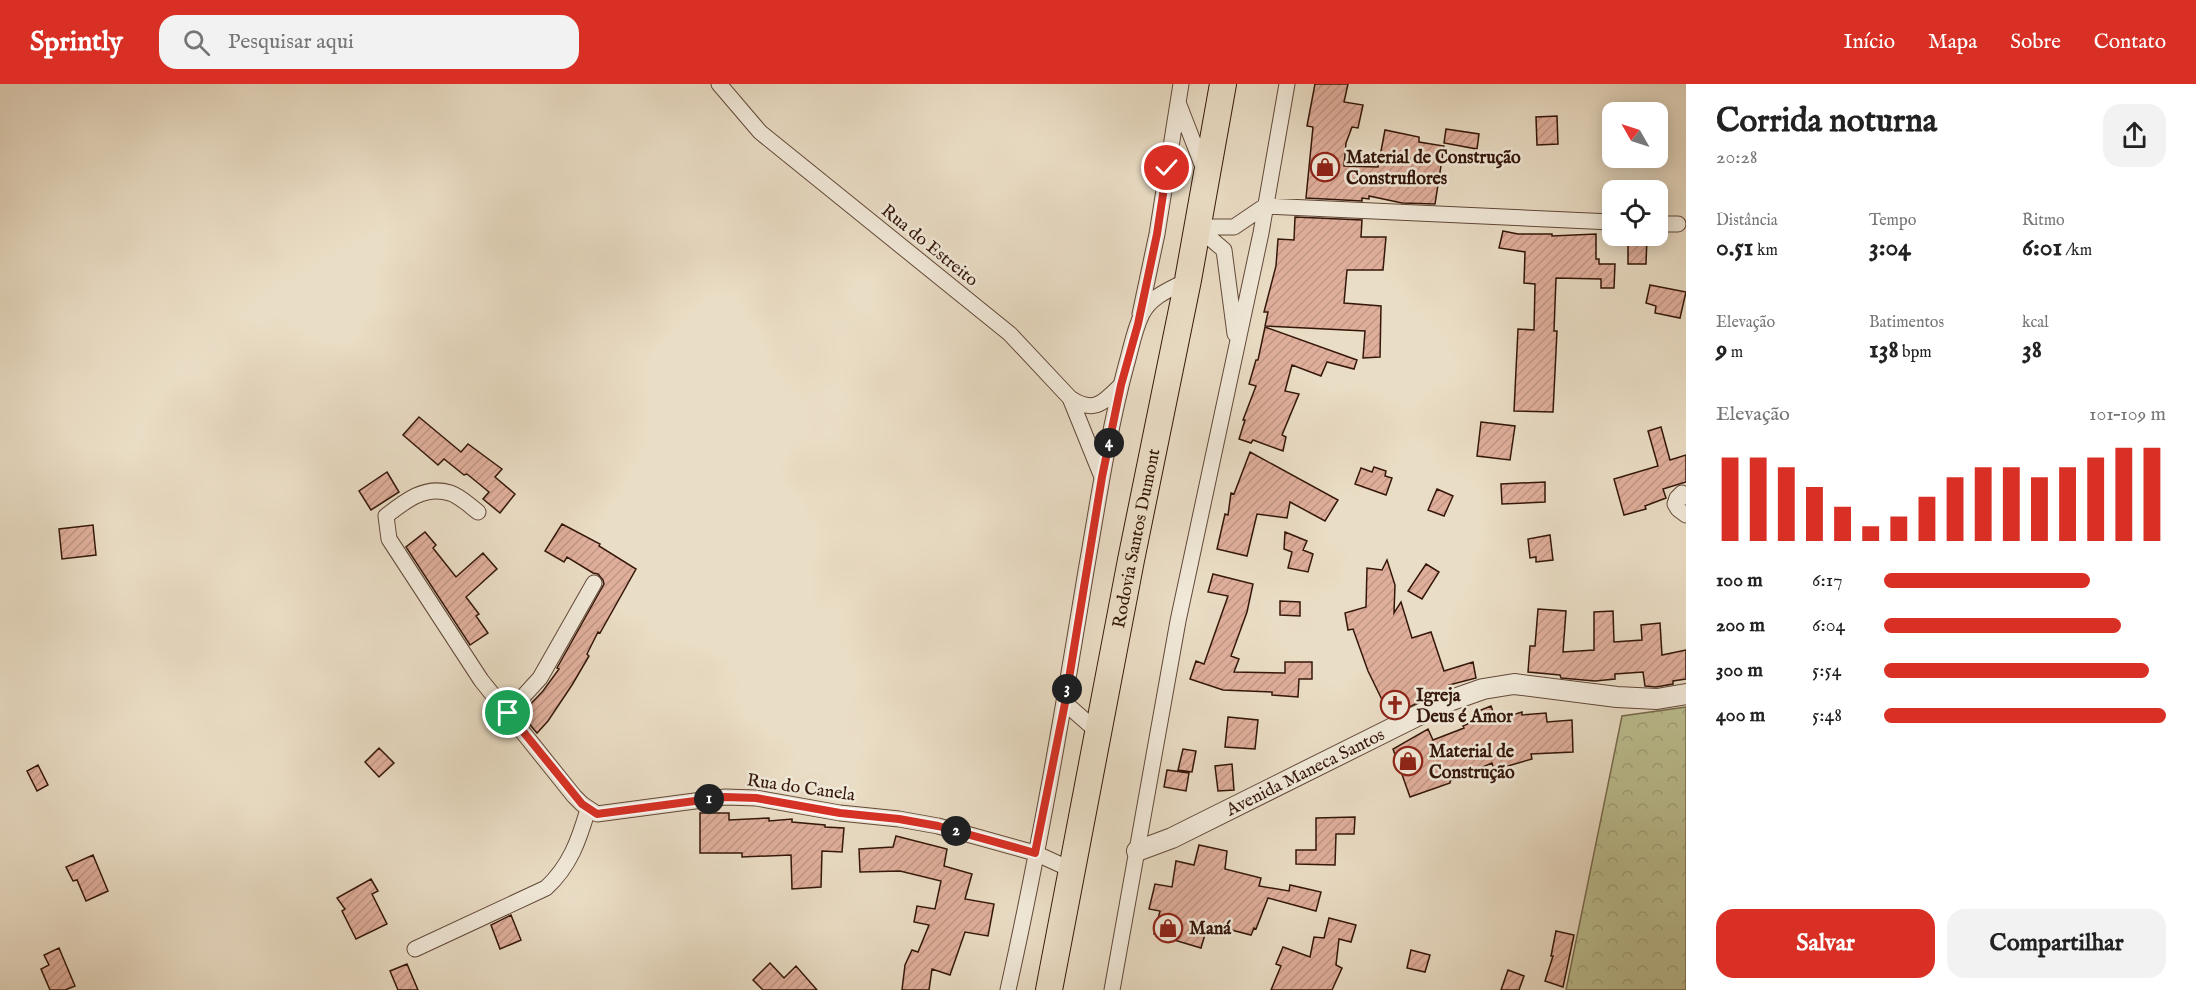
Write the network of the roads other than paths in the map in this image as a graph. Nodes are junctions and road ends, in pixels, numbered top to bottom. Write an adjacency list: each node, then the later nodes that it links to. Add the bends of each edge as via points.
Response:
1 (718, 84): 16 (street, Rua do Estreito, via 760,132 1010,334)
2 (1180, 84): 5 (street)
3 (1223, 84): 6 (highway, Rodovia Santos Dumont)
4 (1287, 84): 7 (street)
5 (1178, 103): 6 (street); 13 (street)
6 (1206, 175): 11 (highway, Rodovia Santos Dumont)
7 (1265, 206): 8 (street); 11 (street, via 1234,227); 14 (street)
8 (1602, 222)
9 (1668, 224): 10 (street)
10 (1678, 225)
11 (1197, 227): 12 (highway, Rodovia Santos Dumont); 14 (street, via 1224,250)
12 (1188, 280): 13 (street, via 1155,298); 25 (highway, Rodovia Santos Dumont)
13 (1138, 324): 15 (street)
14 (1237, 343): 27 (street, via 1178,621)
15 (1121, 385): 16 (street, via 1106,401 1092,407); 17 (street)
16 (1070, 398): 17 (street)
17 (1102, 477): 23 (street)
18 (1686, 497): 20 (street, via 1683,493 1675,504)
19 (478, 512): 24 (street, via 452,493 431,490 408,499 386,516 389,539 481,680)
20 (1686, 515)
21 (594, 583): 24 (street, via 540,678)
22 (1686, 694): 27 (street, Avenida Maneca Santos, via 1657,699 1617,697 1514,684 1483,689 1443,704 1172,838)
23 (1065, 703): 25 (street); 28 (street)
24 (508, 713): 26 (street)
25 (1098, 732): 29 (highway, Rodovia Santos Dumont)
26 (588, 809): 28 (street, Rua do Canela, via 597,814 725,797 756,798 938,826); 30 (street, via 580,837 561,874 546,888)
27 (1137, 851): 33 (street)
28 (1035, 853): 29 (street, Rua do Canela); 31 (street)
29 (1072, 870): 32 (highway, Rodovia Santos Dumont)
30 (415, 949)
31 (1008, 990)
32 (1049, 990)
33 (1112, 990)

